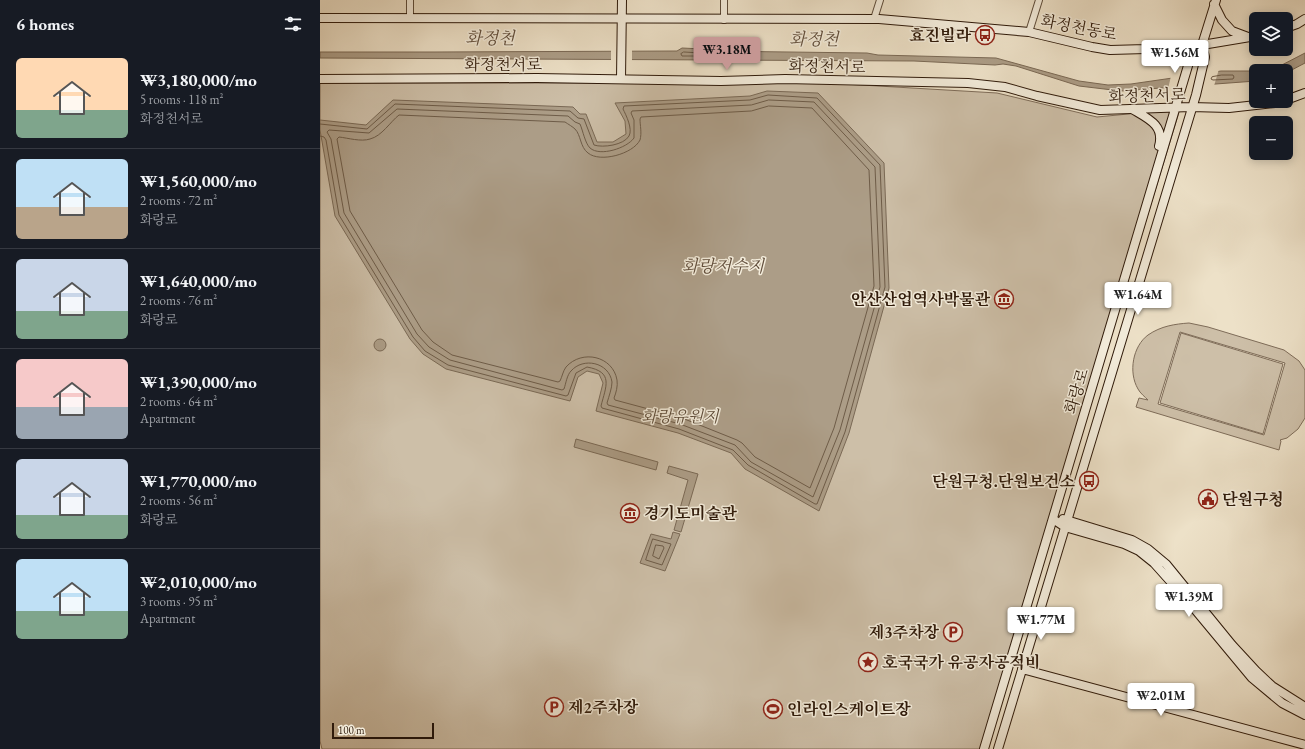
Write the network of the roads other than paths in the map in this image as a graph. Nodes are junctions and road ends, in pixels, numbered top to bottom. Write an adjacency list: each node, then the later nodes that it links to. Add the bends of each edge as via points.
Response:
1 (410, 0): 9 (street)
2 (622, 0): 8 (street)
3 (724, 0): 12 (street)
4 (880, 0): 10 (street)
5 (1039, 0): 14 (street)
6 (1215, 2): 15 (street, via 1222,20 1232,31); 17 (street, 화랑로)
7 (320, 18): 9 (street, 화정천동로)
8 (622, 18): 9 (street, 화정천동로); 12 (street, 화정천동로); 18 (street)
9 (410, 19)
10 (874, 19): 12 (street, 화정천동로); 14 (street, 화정천동로)
11 (1305, 19): 13 (street)
12 (724, 20)
13 (1293, 25)
14 (1029, 32): 17 (street, 화정천동로, via 1110,50)
15 (1249, 36)
16 (1249, 38): 17 (street, 화정천동로)
17 (1202, 45): 23 (street, 화랑로, via 1205,57); 24 (street, 화랑로, via 1190,59)
18 (622, 76): 19 (street, 화정천서로); 25 (street, 화정천서로, via 721,81 785,79 968,83 1005,87 1100,110)
19 (320, 79)
20 (1305, 93): 21 (street)
21 (1293, 97)
22 (1249, 106): 23 (street, 화정천서로)
23 (1191, 107): 24 (street, 화정천서로); 28 (street, 화랑로)
24 (1175, 108): 25 (street, 화정천서로); 26 (street, 화랑로)
25 (1132, 109): 26 (street, via 1152,121 1160,132)
26 (1157, 169): 27 (street, 화랑로)
27 (1052, 519): 28 (street); 33 (street, 화랑로)
28 (1066, 523): 29 (street, 화랑로); 30 (street, via 1132,540 1148,549 1166,564 1256,671 1272,686); 31 (street, via 1124,544 1154,563 1252,678 1282,703)
29 (1022, 670): 32 (street); 34 (street, 화랑로)
30 (1305, 707)
31 (1305, 716)
32 (1305, 745)
33 (984, 749)
34 (998, 749)

